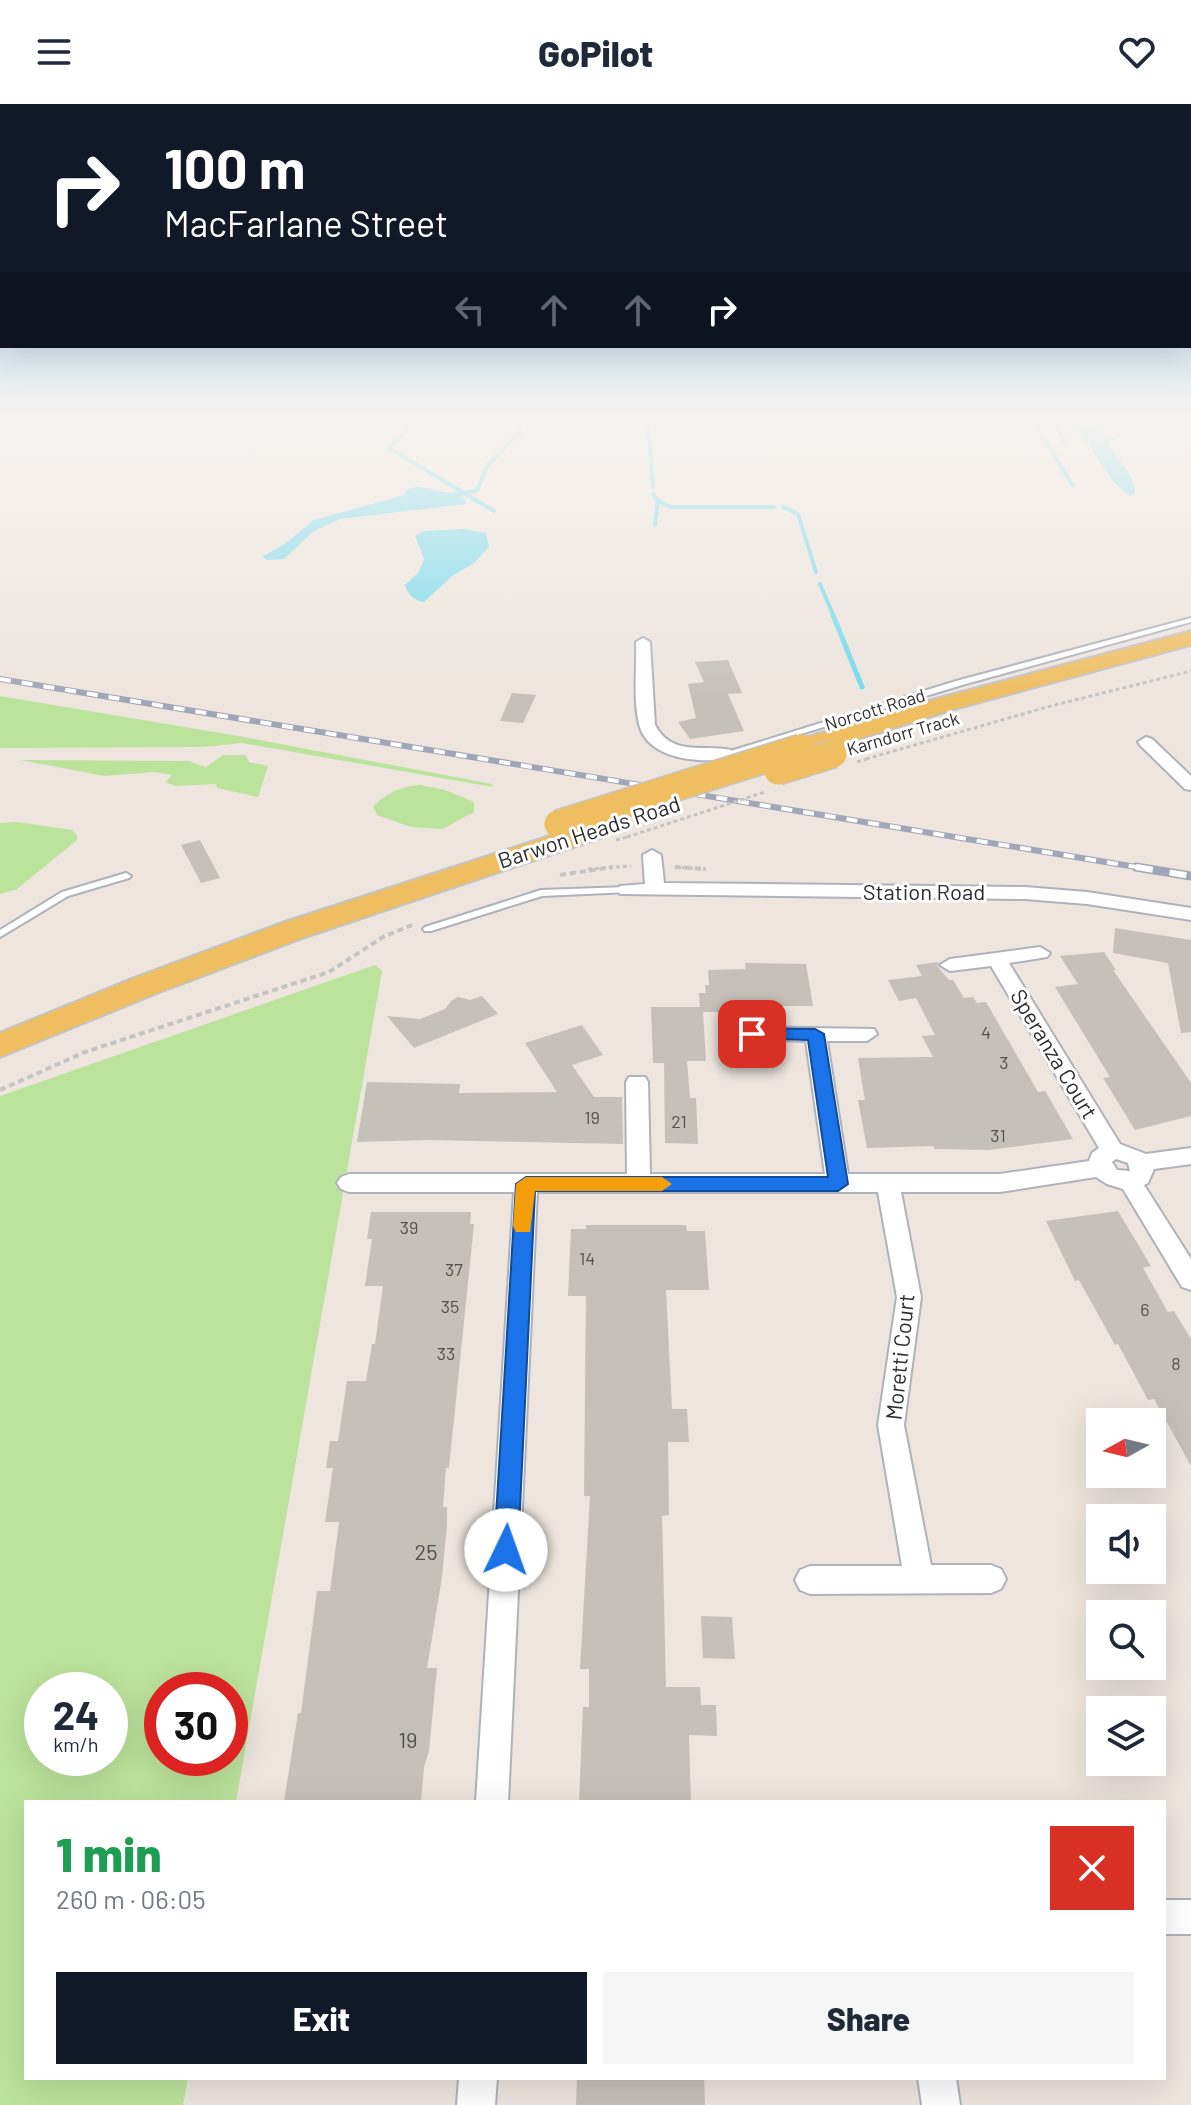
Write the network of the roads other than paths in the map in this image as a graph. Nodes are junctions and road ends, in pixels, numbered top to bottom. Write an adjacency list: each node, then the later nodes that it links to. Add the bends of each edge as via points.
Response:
1 (1191, 620): 6 (lane, Norcott Road)
2 (1191, 638): 20 (main road, Barwon Heads Road, bridge, via 945,704 558,824 202,942)
3 (643, 642): 6 (street, Norcott Road, via 651,734 681,752)
4 (1191, 656): 24 (main road, Barwon Heads Road, bridge, via 956,716 842,759 593,831 302,927)
5 (1146, 742): 8 (street)
6 (725, 754)
7 (1191, 759): 8 (street)
8 (1170, 765): 9 (street)
9 (1191, 785)
10 (652, 860): 12 (street)
11 (126, 876): 16 (lane, via 65,894)
12 (655, 889): 13 (street, Station Road); 14 (street, Station Road, via 1025,893)
13 (627, 890): 15 (lane, Station Road, via 541,893)
14 (1191, 914)
15 (425, 925)
16 (0, 934)
17 (1040, 953): 18 (street, Speranza Court)
18 (996, 958): 19 (street, Speranza Court); 27 (street, Speranza Court)
19 (950, 965)
20 (0, 1022)
21 (752, 1034): 22 (street)
22 (815, 1034): 23 (street); 32 (street)
23 (867, 1034)
24 (0, 1046)
25 (637, 1082): 31 (street)
26 (1191, 1156): 28 (street)
27 (1107, 1159): 28 (street, via 1129,1153); 33 (street, via 1000,1183)
28 (1136, 1172): 34 (street)
29 (349, 1183): 30 (street)
30 (526, 1184): 31 (street); 38 (street)
31 (639, 1184): 32 (street)
32 (838, 1184): 33 (street)
33 (888, 1184): 35 (street, Moretti Court, via 909,1297 891,1425)
34 (1191, 1280)
35 (919, 1579): 36 (street); 37 (street)
36 (991, 1579)
37 (810, 1580)
38 (492, 1800)
39 (1166, 1917): 40 (street)
40 (1191, 1917)
41 (478, 2080): 43 (street)
42 (937, 2080): 44 (street)
43 (476, 2105)
44 (941, 2105)

